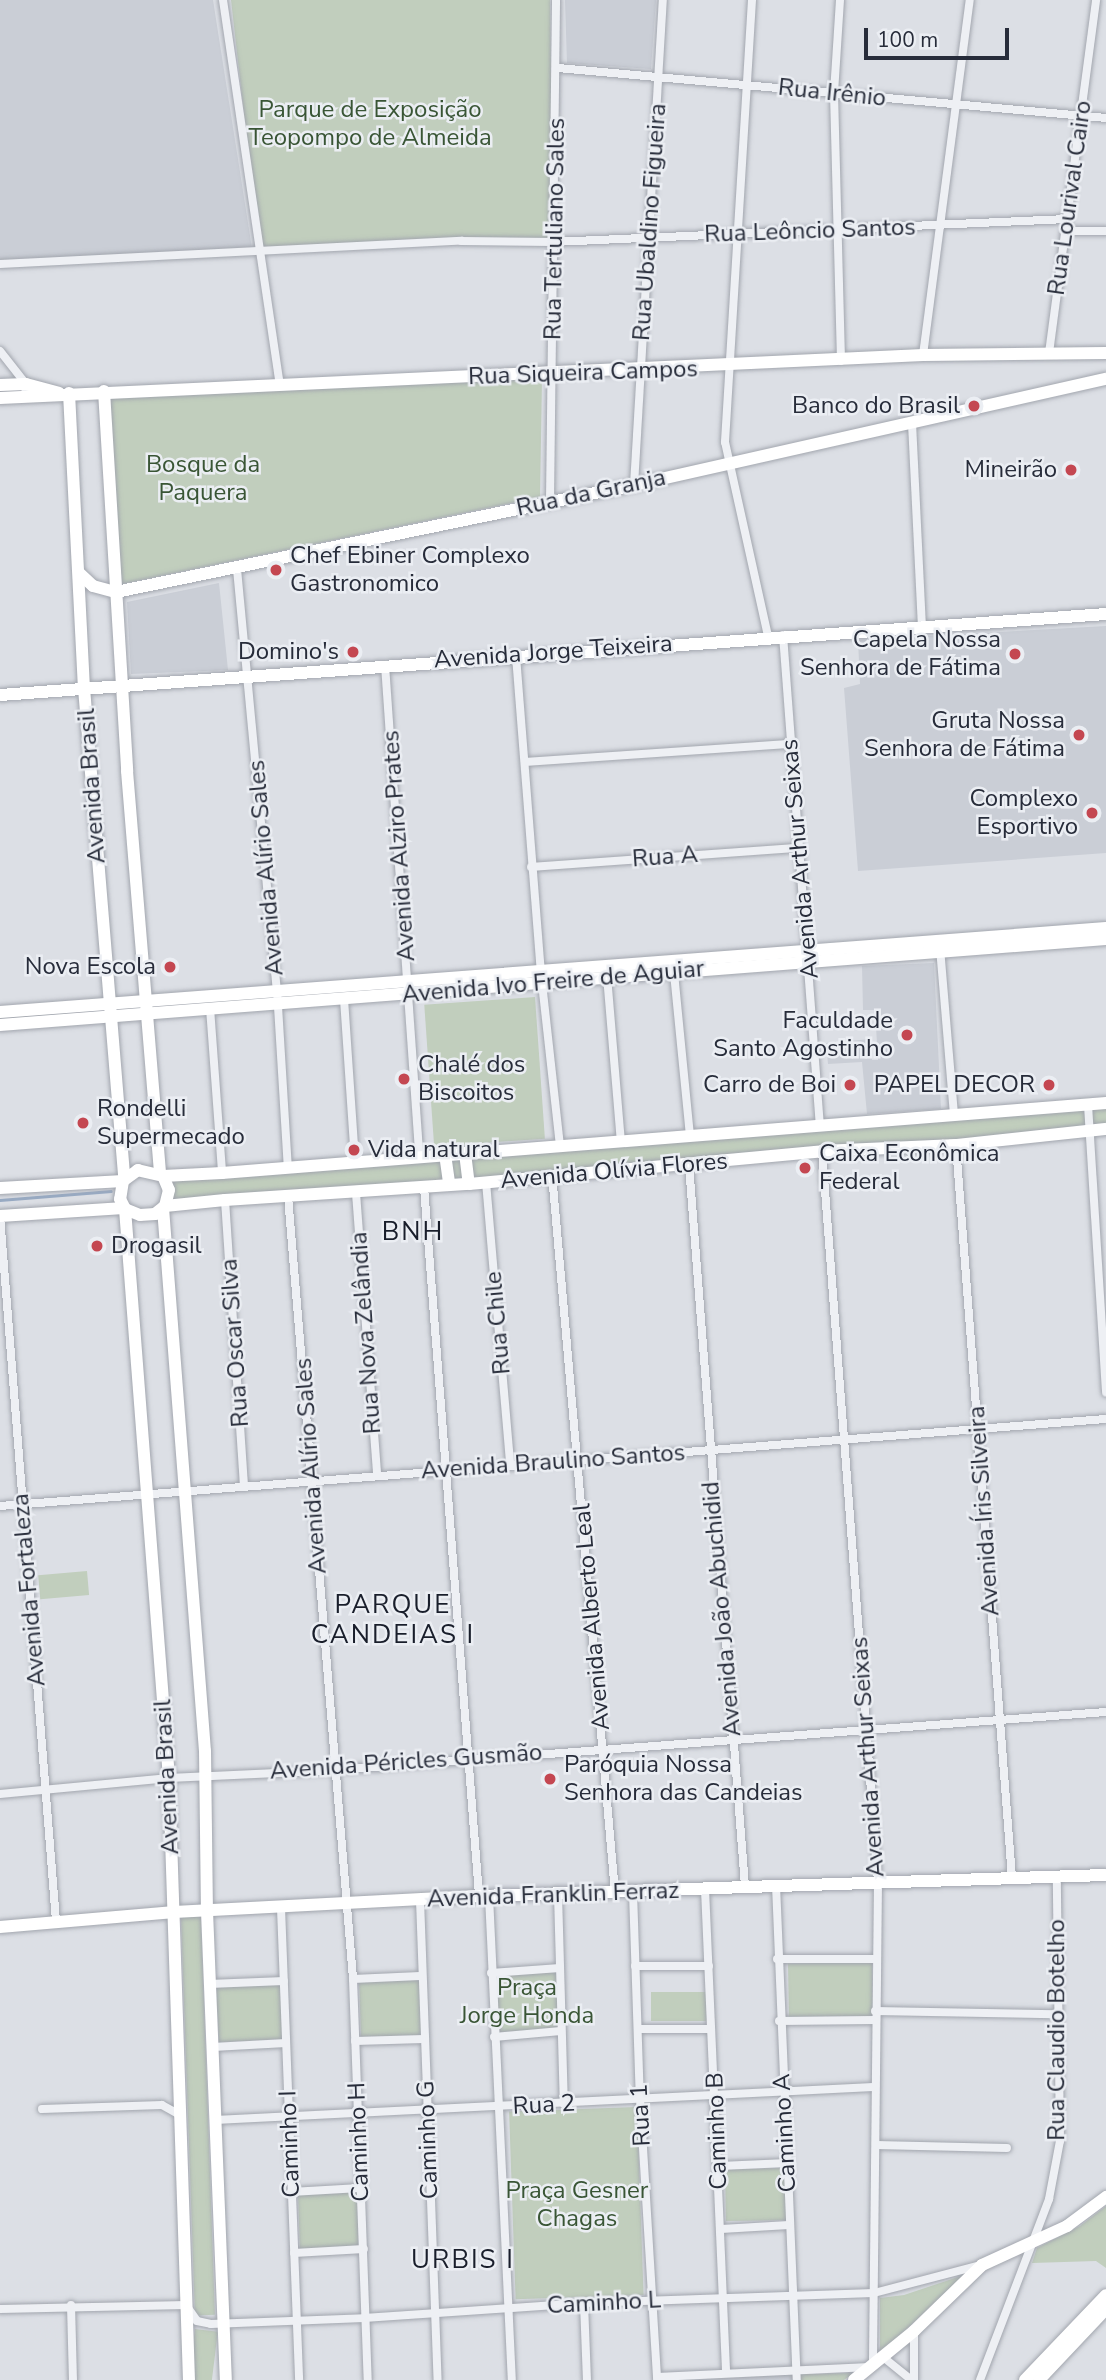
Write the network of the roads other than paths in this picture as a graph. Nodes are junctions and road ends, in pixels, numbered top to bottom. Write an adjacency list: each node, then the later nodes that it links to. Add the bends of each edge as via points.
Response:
1 (223, 0): 23 (street)
2 (555, 0): 8 (street, Rua Tertuliano Sales)
3 (663, 0): 9 (street, Rua Ubaldino Figueira)
4 (752, 0): 10 (street)
5 (840, 0): 11 (street)
6 (970, 0): 12 (street)
7 (1096, 0): 13 (street, Rua Lourival Cairo)
8 (558, 68): 9 (street, Rua Irênio); 22 (street, Rua Tertuliano Sales)
9 (659, 76): 10 (street, Rua Irênio); 21 (street, Rua Ubaldino Figueira)
10 (747, 85): 11 (street, Rua Irênio); 20 (street)
11 (834, 93): 12 (street, Rua Irênio); 17 (street)
12 (957, 106): 13 (street, Rua Irênio); 16 (street)
13 (1082, 116): 14 (street, Rua Irênio); 15 (street, Rua Lourival Cairo)
14 (1106, 118)
15 (1067, 219): 16 (street, Rua Leôncio Santos); 18 (street, Rua Lourival Cairo)
16 (939, 226): 17 (street, Rua Leôncio Santos); 28 (street)
17 (837, 230): 20 (street, Rua Leôncio Santos); 29 (street)
18 (1066, 231): 19 (street); 26 (street, Rua Lourival Cairo)
19 (1106, 231)
20 (735, 232): 21 (street, Rua Leôncio Santos); 30 (street)
21 (649, 237): 22 (street, Rua Leôncio Santos); 31 (street, Rua Ubaldino Figueira)
22 (553, 242): 23 (street, Rua Leôncio Santos, via 461,241); 32 (street, Rua Tertuliano Sales)
23 (262, 253): 24 (street, Rua Leôncio Santos); 34 (street)
24 (0, 264)
25 (0, 351): 36 (street)
26 (1049, 353): 27 (street, Rua Siqueira Campos); 28 (street, Rua Siqueira Campos)
27 (1106, 353)
28 (923, 355): 29 (street, Rua Siqueira Campos)
29 (841, 361): 30 (street, Rua Siqueira Campos)
30 (730, 366): 31 (street, Rua Siqueira Campos); 41 (street, via 725,418)
31 (640, 371): 32 (street, Rua Siqueira Campos); 42 (street, Rua Ubaldino Figueira)
32 (552, 374): 34 (street, Rua Siqueira Campos); 43 (street, Rua Tertuliano Sales)
33 (1106, 379): 40 (street, Rua da Granja)
34 (280, 384): 37 (street, Rua Siqueira Campos)
35 (0, 385): 36 (street, Rua Siqueira Campos); 39 (street)
36 (25, 391): 38 (street, Rua Siqueira Campos); 39 (street, Rua Siqueira Campos)
37 (104, 391): 38 (street, Rua Siqueira Campos); 46 (street, Avenida Brasil)
38 (64, 393): 45 (street, Avenida Brasil)
39 (2, 398)
40 (912, 423): 41 (street, Rua da Granja); 48 (street)
41 (728, 464): 42 (street, Rua da Granja); 50 (street)
42 (634, 485): 43 (street, Rua da Granja)
43 (550, 501): 44 (street, Rua da Granja)
44 (237, 569): 46 (street, Rua da Granja); 53 (street, Avenida Alírio Sales)
45 (79, 573): 46 (street, via 93,586); 55 (street, Avenida Brasil)
46 (116, 592): 54 (street, Avenida Brasil)
47 (1106, 614): 48 (street, Avenida Jorge Teixeira)
48 (922, 626): 49 (street, Avenida Jorge Teixeira)
49 (783, 635): 50 (street, Avenida Jorge Teixeira); 57 (street, Avenida Arthur Seixas)
50 (768, 636): 51 (street, Avenida Jorge Teixeira)
51 (516, 656): 52 (street, Avenida Jorge Teixeira); 58 (street)
52 (385, 664): 53 (street, Avenida Jorge Teixeira); 69 (street, Avenida Alziro Prates)
53 (249, 677): 54 (street, Avenida Jorge Teixeira); 70 (street, Avenida Alírio Sales)
54 (124, 685): 55 (street, Avenida Jorge Teixeira); 72 (street, Avenida Brasil)
55 (84, 688): 56 (street, Avenida Jorge Teixeira); 74 (street, Avenida Brasil)
56 (0, 695)
57 (790, 744): 58 (street); 59 (street, Avenida Arthur Seixas)
58 (525, 762): 60 (street)
59 (798, 848): 60 (street, Rua A); 65 (street, Avenida Arthur Seixas)
60 (531, 867): 68 (street)
61 (1106, 928): 62 (street, Avenida Ivo Freire de Aguiar)
62 (1065, 937): 63 (street, Avenida Ivo Freire de Aguiar); 64 (street, Avenida Ivo Freire de Aguiar)
63 (1106, 939)
64 (940, 947): 65 (street, Avenida Ivo Freire de Aguiar); 79 (street)
65 (808, 956): 66 (street, Avenida Ivo Freire de Aguiar); 68 (street, Avenida Ivo Freire de Aguiar); 80 (street, Avenida Arthur Seixas)
66 (674, 973): 67 (street, Avenida Ivo Freire de Aguiar); 83 (street)
67 (607, 976): 68 (street, Avenida Ivo Freire de Aguiar); 84 (street)
68 (542, 977): 69 (street, Avenida Ivo Freire de Aguiar); 86 (street)
69 (409, 987): 70 (street, Avenida Ivo Freire de Aguiar); 71 (street, Avenida Ivo Freire de Aguiar); 89 (street, Avenida Alziro Prates)
70 (277, 997): 71 (street, Avenida Ivo Freire de Aguiar); 72 (street, Avenida Ivo Freire de Aguiar); 73 (street, Avenida Ivo Freire de Aguiar); 93 (street, Avenida Alírio Sales)
71 (344, 999): 91 (street)
72 (147, 1007): 73 (street, Avenida Ivo Freire de Aguiar); 74 (street, Avenida Ivo Freire de Aguiar); 96 (street, Avenida Brasil)
73 (210, 1008): 94 (street)
74 (109, 1010): 75 (street, Avenida Ivo Freire de Aguiar); 76 (street, Avenida Ivo Freire de Aguiar); 97 (street, Avenida Brasil)
75 (0, 1012)
76 (0, 1025)
77 (1106, 1103): 78 (street, Avenida Olívia Flores)
78 (1088, 1105): 79 (street, Avenida Olívia Flores); 82 (street)
79 (954, 1115): 80 (street, Avenida Olívia Flores)
80 (820, 1125): 83 (street, Avenida Olívia Flores)
81 (1106, 1129): 82 (street, Avenida Olívia Flores)
82 (1089, 1130): 85 (street, Avenida Olívia Flores); 109 (street)
83 (690, 1135): 84 (street, Avenida Olívia Flores)
84 (621, 1142): 86 (street, Avenida Olívia Flores)
85 (956, 1145): 87 (street, Avenida Olívia Flores); 111 (street, Avenida Íris Silveira)
86 (560, 1147): 88 (street, Avenida Olívia Flores)
87 (821, 1151): 92 (street, Avenida Olívia Flores); 112 (street, Avenida Arthur Seixas)
88 (465, 1153): 90 (street, Avenida Olívia Flores); 100 (street)
89 (419, 1154): 90 (street, Avenida Olívia Flores); 91 (street, Avenida Olívia Flores)
90 (445, 1154): 99 (street)
91 (355, 1160): 93 (street, Avenida Olívia Flores)
92 (689, 1165): 95 (street, Avenida Olívia Flores); 113 (street, Avenida João Abuchidid)
93 (288, 1168): 94 (street, Avenida Olívia Flores)
94 (222, 1173): 96 (street, Avenida Olívia Flores)
95 (552, 1174): 98 (street, Avenida Olívia Flores); 114 (street, Avenida Alberto Leal)
96 (162, 1175): 97 (street, Avenida Olívia Flores, via 138,1170); 106 (street, Avenida Brasil, via 169,1190)
97 (125, 1179): 102 (street, Avenida Olívia Flores); 107 (street, Avenida Brasil, via 120,1199)
98 (486, 1182): 100 (street, Avenida Olívia Flores); 115 (street, Rua Chile)
99 (449, 1184): 100 (street, Avenida Olívia Flores); 101 (street, Avenida Olívia Flores)
100 (469, 1184)
101 (424, 1187): 103 (street, Avenida Olívia Flores); 116 (street)
102 (0, 1188)
103 (356, 1193): 104 (street, Avenida Olívia Flores); 117 (street, Rua Nova Zelândia)
104 (288, 1196): 105 (street, Avenida Olívia Flores); 118 (street, Avenida Alírio Sales, via 303,1336)
105 (225, 1200): 106 (street, Avenida Olívia Flores); 119 (street, Rua Oscar Silva)
106 (164, 1207): 107 (street, Avenida Olívia Flores, via 140,1215); 120 (street, Avenida Brasil)
107 (125, 1208): 108 (street, Avenida Olívia Flores); 121 (street, Avenida Brasil)
108 (0, 1216): 122 (street, Avenida Fortaleza)
109 (1106, 1392)
110 (1106, 1419): 111 (street, Avenida Braulino Santos)
111 (977, 1432): 112 (street, Avenida Braulino Santos); 125 (street, Avenida Íris Silveira)
112 (845, 1440): 113 (street, Avenida Braulino Santos); 126 (street, Avenida Arthur Seixas)
113 (710, 1451): 114 (street, Avenida Braulino Santos); 127 (street, Avenida João Abuchidid)
114 (579, 1460): 115 (street, Avenida Braulino Santos); 128 (street, Avenida Alberto Leal)
115 (510, 1464): 116 (street, Avenida Braulino Santos)
116 (447, 1470): 117 (street, Avenida Braulino Santos); 129 (street)
117 (377, 1473): 118 (street, Avenida Braulino Santos)
118 (310, 1481): 119 (street, Avenida Braulino Santos); 130 (street, Avenida Alírio Sales)
119 (244, 1485): 120 (street, Avenida Braulino Santos)
120 (187, 1489): 121 (street, Avenida Braulino Santos); 131 (street, Avenida Brasil)
121 (148, 1493): 122 (street, Avenida Braulino Santos); 132 (street, Avenida Brasil)
122 (22, 1504): 123 (street, Avenida Braulino Santos); 133 (street, Avenida Fortaleza)
123 (0, 1506)
124 (1106, 1712): 125 (street, Avenida Péricles Gusmão)
125 (1000, 1720): 126 (street, Avenida Péricles Gusmão); 137 (street, Avenida Íris Silveira)
126 (867, 1731): 127 (street, Avenida Péricles Gusmão); 138 (street, Avenida Arthur Seixas)
127 (733, 1741): 128 (street, Avenida Péricles Gusmão); 140 (street, Avenida João Abuchidid)
128 (604, 1748): 129 (street, Avenida Péricles Gusmão); 142 (street, Avenida Alberto Leal)
129 (469, 1759): 130 (street, Avenida Péricles Gusmão); 145 (street)
130 (336, 1770): 131 (street, Avenida Péricles Gusmão); 147 (street, Avenida Alírio Sales)
131 (206, 1775): 132 (street, Avenida Péricles Gusmão); 149 (street, Avenida Brasil)
132 (169, 1778): 133 (street, Avenida Péricles Gusmão); 150 (street, Avenida Brasil)
133 (44, 1790): 134 (street, Avenida Péricles Gusmão); 151 (street, Avenida Fortaleza)
134 (0, 1794)
135 (1106, 1875): 136 (street, Avenida Franklin Ferraz)
136 (1057, 1877): 137 (street, Avenida Franklin Ferraz); 163 (street, Rua Claudio Botelho)
137 (1012, 1878): 138 (street, Avenida Franklin Ferraz)
138 (878, 1882): 139 (street, Avenida Franklin Ferraz); 154 (street, Avenida Arthur Seixas)
139 (776, 1885): 140 (street, Avenida Franklin Ferraz); 153 (street, Caminho A)
140 (745, 1886): 141 (street, Avenida Franklin Ferraz)
141 (705, 1889): 143 (street, Avenida Franklin Ferraz); 156 (street, Caminho B)
142 (615, 1892): 143 (street, Avenida Franklin Ferraz); 144 (street, Avenida Franklin Ferraz)
143 (633, 1892): 155 (street, Rua 1)
144 (558, 1894): 145 (street, Avenida Franklin Ferraz); 157 (street)
145 (484, 1896): 146 (street, Avenida Franklin Ferraz); 158 (street)
146 (420, 1900): 147 (street, Avenida Franklin Ferraz); 159 (street, Caminho G)
147 (345, 1903): 148 (street, Avenida Franklin Ferraz); 160 (street, Caminho H)
148 (281, 1908): 149 (street, Avenida Franklin Ferraz); 161 (street, Caminho I)
149 (206, 1911): 150 (street, Avenida Franklin Ferraz); 162 (street, Avenida Brasil)
150 (174, 1912): 151 (street, Avenida Franklin Ferraz); 175 (street, Avenida Brasil)
151 (57, 1922): 152 (street, Avenida Franklin Ferraz)
152 (0, 1927)
153 (777, 1959): 154 (street); 165 (street, Caminho A)
154 (876, 1959): 164 (street, Avenida Arthur Seixas)
155 (635, 1966): 156 (street); 166 (street, Rua 1)
156 (709, 1966): 167 (street, Caminho B)
157 (560, 1968): 158 (street); 168 (street)
158 (491, 1973): 169 (street)
159 (420, 1976): 160 (street); 170 (street, Caminho G)
160 (353, 1979): 171 (street, Caminho H)
161 (284, 1981): 162 (street); 172 (street, Caminho I)
162 (209, 1984): 173 (street, Avenida Brasil)
163 (1055, 2014): 164 (street); 197 (street, Rua Claudio Botelho, via 1060,2141 1049,2199)
164 (875, 2015): 165 (street); 174 (street, Avenida Arthur Seixas)
165 (779, 2021): 177 (street, Caminho A)
166 (638, 2029): 167 (street); 178 (street, Rua 1)
167 (711, 2029): 176 (street, Caminho B)
168 (561, 2031): 169 (street); 179 (street)
169 (495, 2037): 181 (street)
170 (424, 2039): 171 (street); 183 (street, Caminho G)
171 (355, 2041): 185 (street, Caminho H)
172 (286, 2043): 173 (street); 186 (street, Caminho I)
173 (213, 2047): 187 (street, Avenida Brasil)
174 (873, 2087): 177 (street, Rua 2); 188 (street, Avenida Arthur Seixas)
175 (179, 2090): 180 (street); 184 (street, Avenida Brasil)
176 (718, 2093): 177 (street, Rua 2); 178 (street, Rua 2); 191 (street, Caminho B)
177 (783, 2093): 190 (street, Caminho A)
178 (640, 2099): 179 (street, Rua 2); 205 (street, Rua 1)
179 (564, 2104): 181 (street, Rua 2)
180 (162, 2105): 182 (street); 184 (street)
181 (498, 2107): 183 (street, Rua 2); 209 (street)
182 (42, 2109)
183 (427, 2111): 185 (street, Rua 2); 212 (street, Caminho G)
184 (180, 2115): 208 (street, Avenida Brasil)
185 (357, 2115): 186 (street, Rua 2); 192 (street, Caminho H)
186 (288, 2117): 187 (street, Rua 2); 193 (street, Caminho I)
187 (215, 2120): 215 (street, Avenida Brasil)
188 (876, 2145): 189 (street); 201 (street, Avenida Arthur Seixas)
189 (1007, 2148)
190 (787, 2164): 191 (street); 195 (street, Caminho A)
191 (720, 2166): 196 (street, Caminho B)
192 (360, 2188): 193 (street); 198 (street, Caminho H)
193 (291, 2192): 199 (street, Caminho I)
194 (1106, 2197): 197 (street)
195 (789, 2225): 196 (street); 203 (street, Caminho A)
196 (721, 2229): 204 (street, Caminho B)
197 (1031, 2245): 200 (street); 231 (street, Rua Claudio Botelho)
198 (364, 2249): 199 (street); 213 (street, Caminho H)
199 (294, 2253): 214 (street, Caminho I)
200 (982, 2265): 201 (street, Caminho L); 216 (street)
201 (874, 2293): 203 (street, Caminho L); 217 (street, Avenida Arthur Seixas)
202 (1106, 2295): 232 (street)
203 (791, 2297): 204 (street, Caminho L); 219 (street, Caminho A)
204 (723, 2298): 205 (street, Caminho L); 218 (street, Caminho B)
205 (651, 2301): 206 (street, Caminho L); 220 (street, Rua 1)
206 (584, 2303): 209 (street, Caminho L); 228 (street)
207 (71, 2305): 208 (street); 210 (street); 221 (street)
208 (186, 2305): 215 (street, Caminho L, via 197,2321); 222 (street, Avenida Brasil)
209 (509, 2308): 212 (street, Caminho L); 227 (street)
210 (0, 2309)
211 (1106, 2309): 233 (street)
212 (434, 2315): 213 (street, Caminho L); 226 (street, Caminho G)
213 (364, 2318): 214 (street, Caminho L); 225 (street, Caminho H)
214 (296, 2321): 215 (street, Caminho L); 224 (street, Caminho I)
215 (223, 2323): 223 (street, Avenida Brasil)
216 (914, 2331): 217 (street); 230 (street)
217 (875, 2363): 219 (street); 229 (street); 230 (street)
218 (726, 2373): 219 (street); 220 (street)
219 (797, 2375)
220 (657, 2379)
221 (74, 2380)
222 (188, 2380)
223 (226, 2380)
224 (299, 2380)
225 (368, 2380)
226 (438, 2380)
227 (512, 2380)
228 (587, 2380)
229 (855, 2380)
230 (912, 2380)
231 (980, 2380)
232 (1025, 2380)
233 (1039, 2380)

